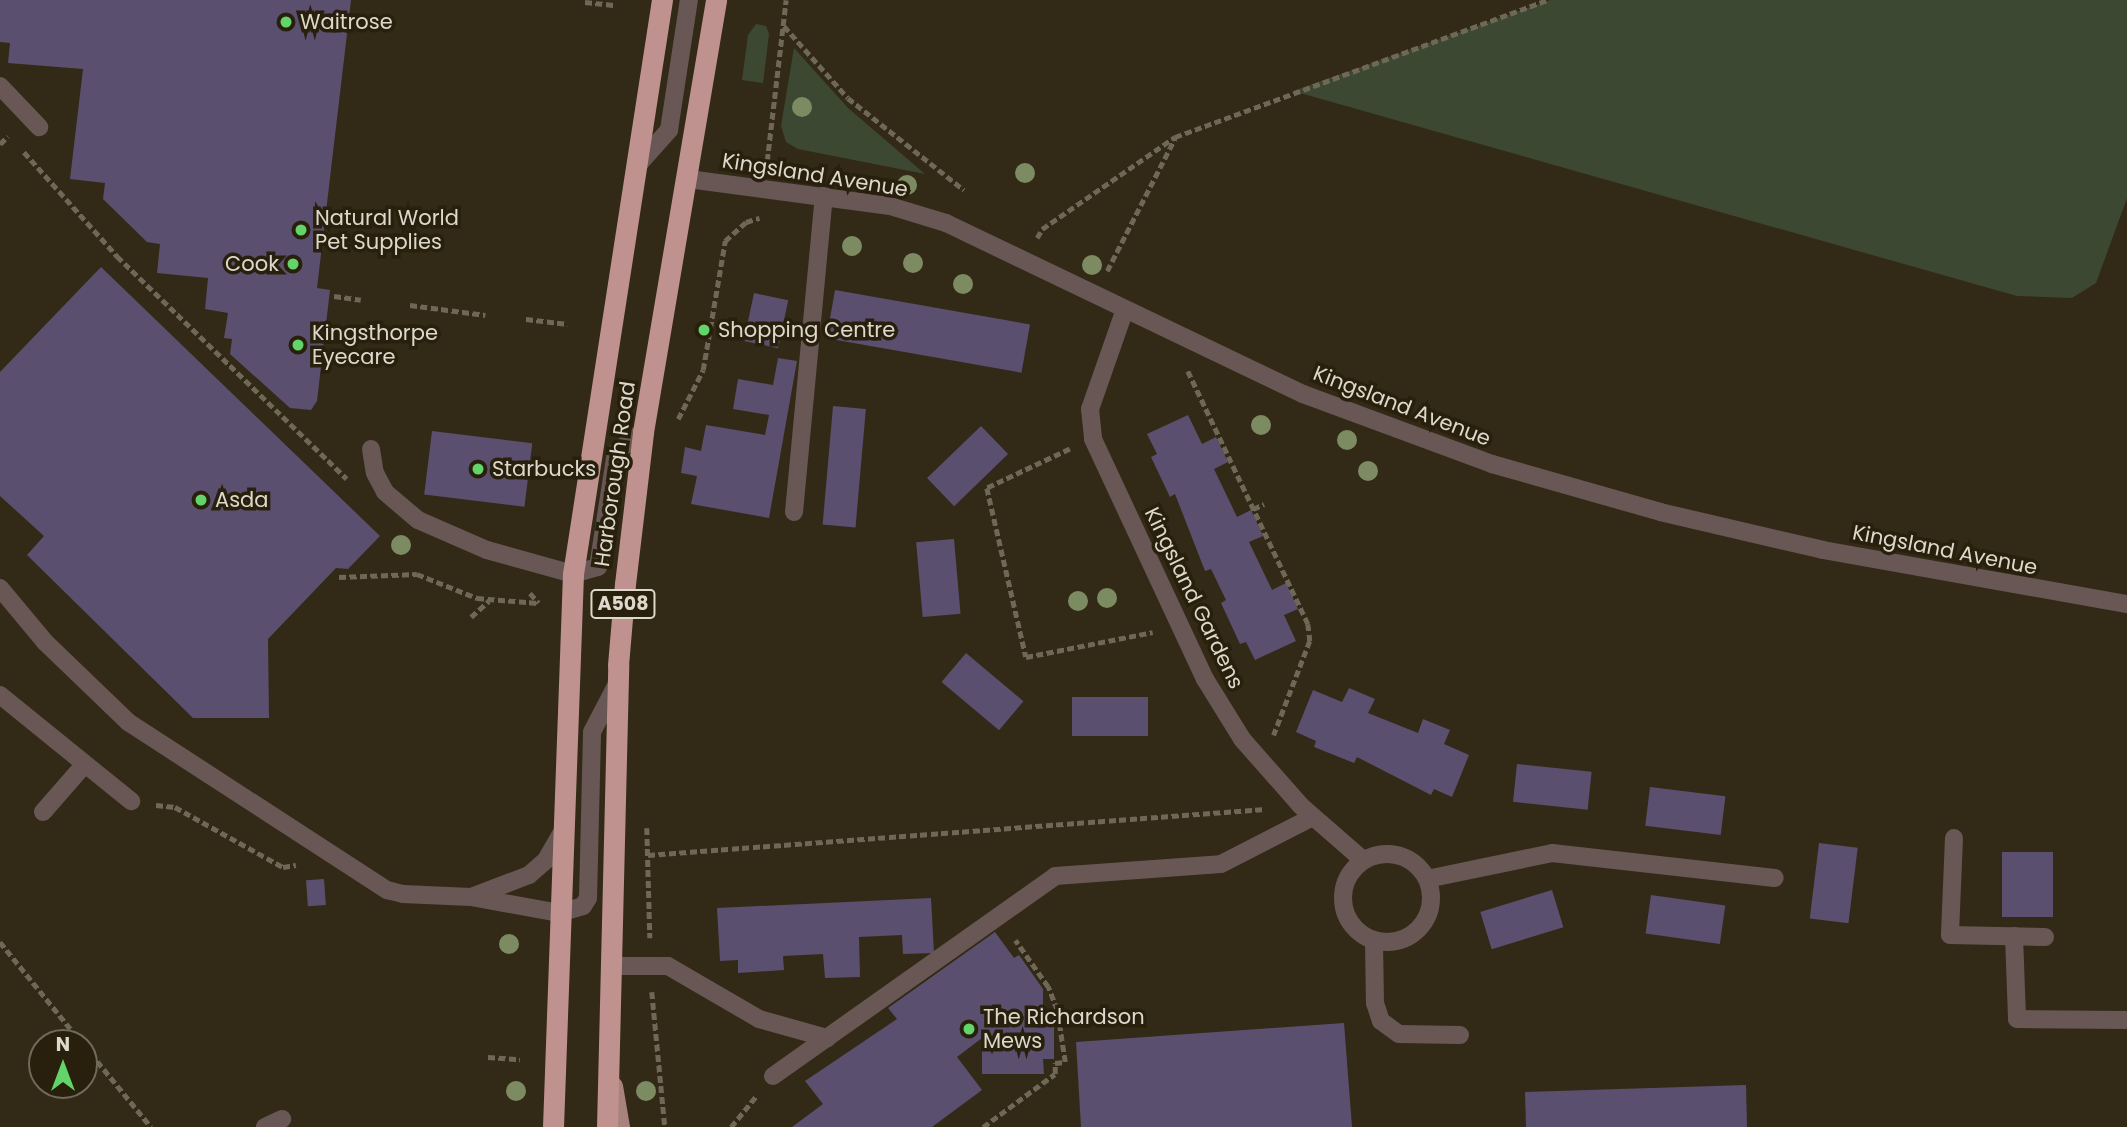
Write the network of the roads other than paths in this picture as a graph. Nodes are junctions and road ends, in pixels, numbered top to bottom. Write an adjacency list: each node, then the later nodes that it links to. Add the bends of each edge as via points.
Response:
1 (652, 0): 5 (main road)
2 (662, 0): 5 (highway, Harborough Road / A508)
3 (689, 0): 8 (street, via 670,130)
4 (716, 0): 9 (highway, Harborough Road / A508)
5 (655, 46): 8 (highway, Harborough Road / A508)
6 (0, 86): 7 (street)
7 (39, 127)
8 (636, 167): 15 (highway, Harborough Road / A508)
9 (688, 179): 10 (street, Kingsland Avenue); 12 (highway, Harborough Road / A508)
10 (824, 195): 11 (street, Kingsland Avenue, via 890,205 946,223); 14 (street)
11 (1124, 312): 17 (street, Kingsland Avenue, via 1303,394 1492,464 1823,550); 23 (street, Kingsland Gardens, via 1090,410 1093,439 1205,679 1263,765)
12 (643, 432): 15 (street, via 616,452 598,567); 18 (highway, Harborough Road / A508)
13 (371, 449): 15 (street, via 375,473 385,492 418,520 487,550)
14 (794, 512)
15 (573, 574): 24 (highway, Harborough Road / A508)
16 (0, 588): 29 (street, via 44,642 128,722 387,890)
17 (2127, 604)
18 (618, 683): 30 (street, via 592,732 588,898 573,912); 34 (highway, Harborough Road / A508)
19 (0, 695): 20 (street)
20 (84, 765): 21 (street); 22 (street)
21 (131, 801)
22 (43, 812)
23 (1307, 812): 26 (street, Kingsland Gardens); 37 (street, via 1221,864 1055,876)
24 (562, 832): 29 (street, via 546,860 529,876); 30 (highway, Harborough Road / A508)
25 (1954, 838): 31 (street, via 1950,935)
26 (1363, 860): 28 (street, via 1392,854 1418,867); 33 (street, via 1352,870 1342,897 1351,924)
27 (1775, 878): 28 (street, via 1552,853)
28 (1427, 879): 33 (street, via 1431,892 1425,921 1403,939)
29 (471, 897): 30 (street)
30 (559, 913): 40 (highway, Harborough Road / A508)
31 (2014, 936): 32 (street); 35 (street, via 2017,1019)
32 (2045, 937)
33 (1374, 940): 36 (street, via 1375,1003 1381,1021 1399,1034)
34 (612, 966): 37 (street, via 668,966 759,1020); 38 (highway, Harborough Road / A508)
35 (2127, 1020)
36 (1460, 1035)
37 (827, 1038): 39 (street)
38 (611, 1069): 41 (highway, Harborough Road / A508); 42 (main road)
39 (773, 1076)
40 (553, 1127)
41 (607, 1127)
42 (621, 1127)

